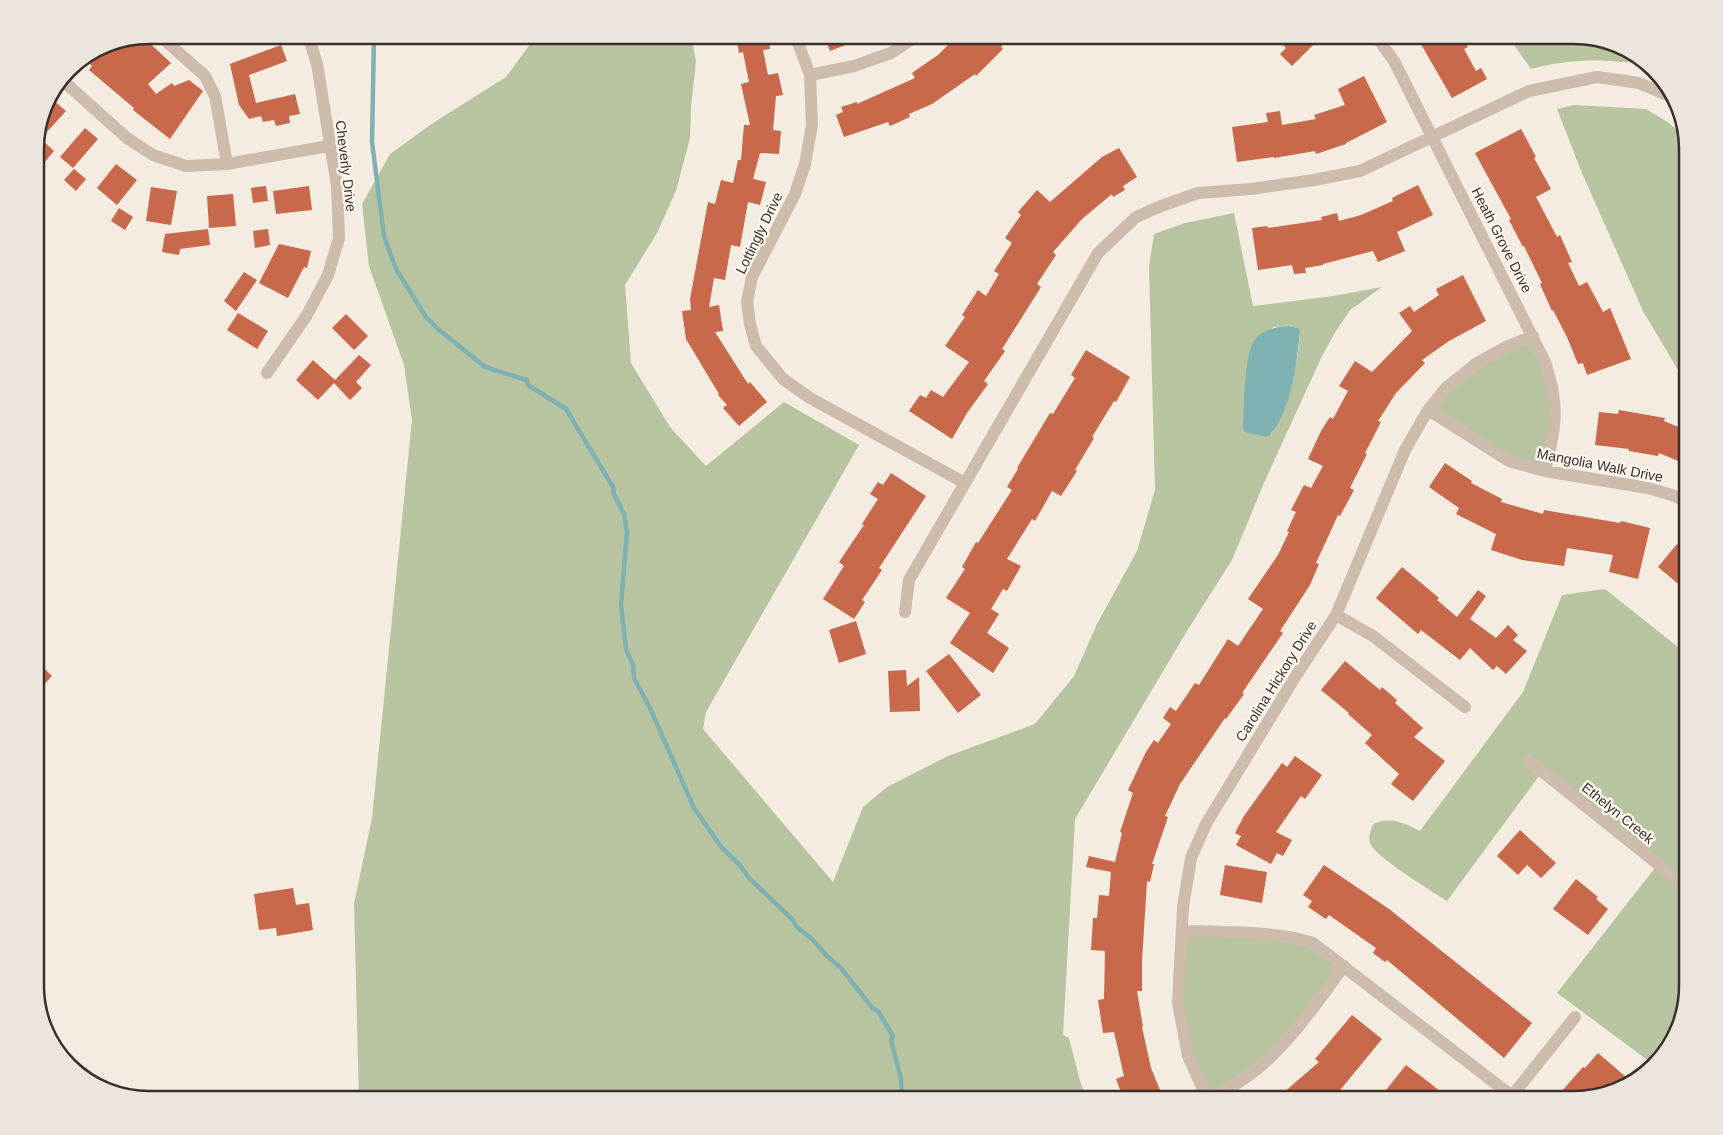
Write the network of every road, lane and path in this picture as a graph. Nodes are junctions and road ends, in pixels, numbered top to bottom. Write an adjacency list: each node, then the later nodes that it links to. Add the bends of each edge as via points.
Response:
1 (169, 44): 11 (street, via 205,76 215,96)
2 (311, 44): 10 (street, Cheverly Drive, via 317,64)
3 (798, 44): 6 (street, Lottingly Drive)
4 (904, 44): 6 (street, via 891,53 854,66)
5 (1382, 44): 9 (street, Heath Grove Drive, via 1394,60)
6 (810, 76): 16 (street, Lottingly Drive, via 812,125 805,164 795,194 752,276 748,302 756,346 783,379 810,398)
7 (66, 84): 11 (street, via 127,138 153,154 186,166)
8 (1664, 93): 9 (street, via 1639,82 1597,77 1529,91)
9 (1433, 137): 12 (street, Heath Grove Drive); 16 (street, via 1360,171 1314,180 1198,193 1136,217 1098,253)
10 (329, 146): 11 (street); 13 (street, Cheverly Drive, via 337,186 339,238 328,275 311,308)
11 (226, 164)
12 (1533, 336): 14 (street, Carolina Hickory Drive, via 1477,363 1446,388); 15 (street, Heath Grove Drive, via 1548,370 1556,407 1553,441)
13 (267, 373)
14 (1428, 410): 15 (street, Mangolia Walk Drive, via 1510,460); 19 (street, Carolina Hickory Drive, via 1405,450)
15 (1545, 471): 17 (street, Mangolia Walk Drive, via 1648,488)
16 (965, 482): 18 (street, via 909,580)
17 (1679, 498)
18 (905, 612)
19 (1336, 615): 20 (street, via 1374,636); 23 (street, Carolina Hickory Drive, via 1206,824 1191,858)
20 (1465, 707)
21 (1529, 761): 22 (street, Ethelyn Creek)
22 (1679, 881)
23 (1182, 931): 24 (street, via 1290,937 1313,943); 26 (street, Carolina Hickory Drive, via 1178,967 1179,1011 1188,1056)
24 (1344, 966): 27 (street, via 1283,1045 1257,1069); 28 (street)
25 (1575, 1017): 29 (street)
26 (1206, 1091)
27 (1224, 1091)
28 (1501, 1091)
29 (1516, 1091)

